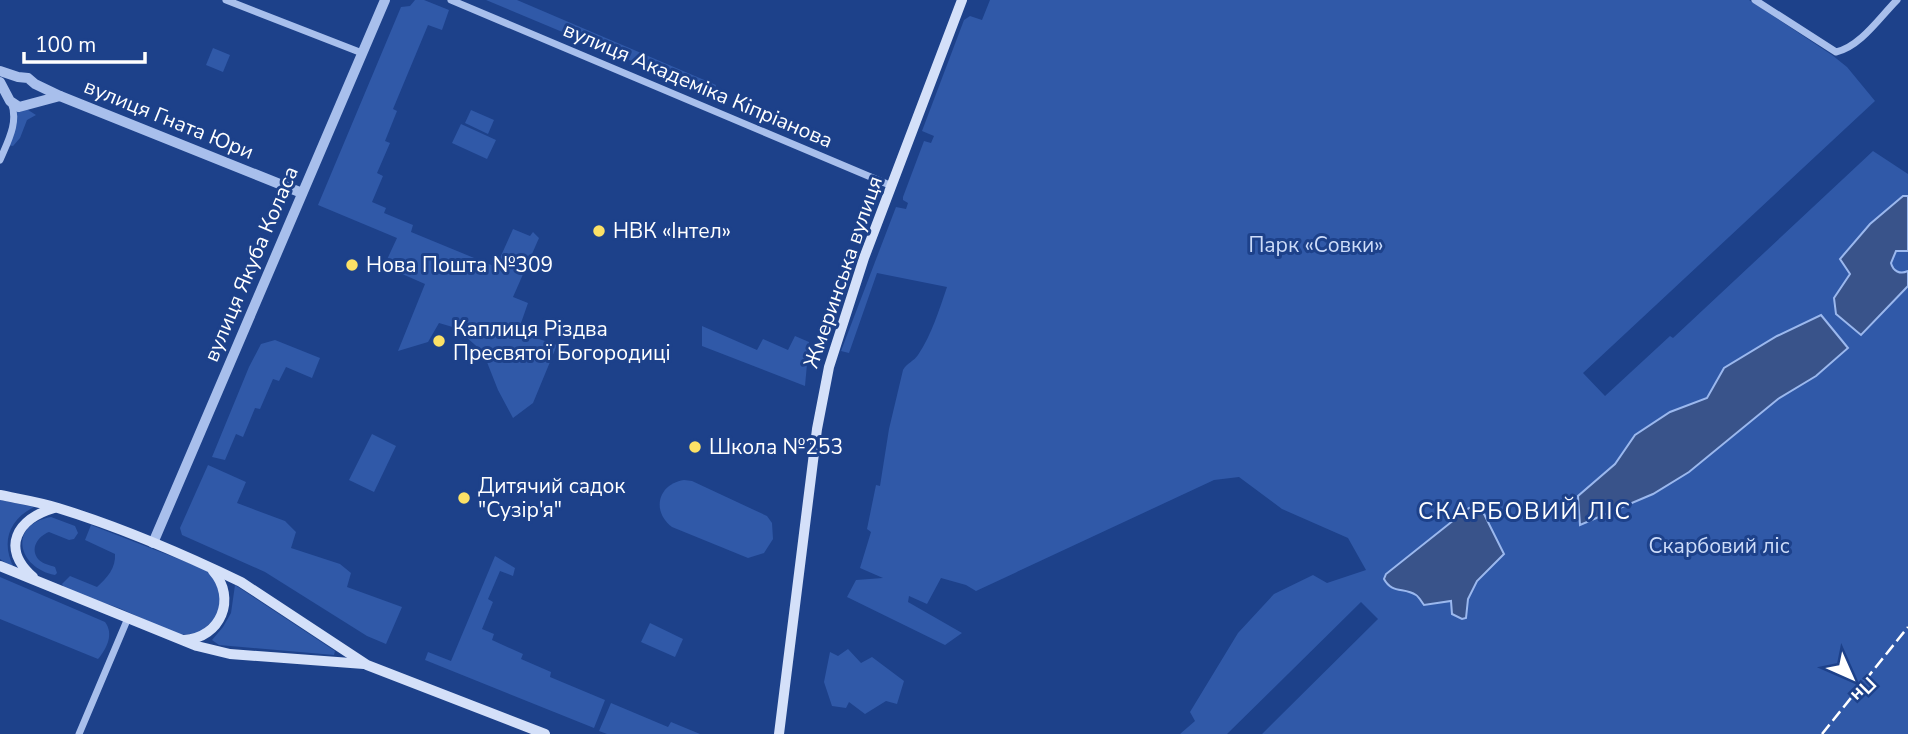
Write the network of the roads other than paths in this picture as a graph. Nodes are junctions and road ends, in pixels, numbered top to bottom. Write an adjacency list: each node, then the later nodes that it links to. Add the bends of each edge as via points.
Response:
1 (226, 0): 7 (street)
2 (385, 0): 7 (street, вулиця Якуба Коласа)
3 (451, 0): 16 (street, вулиця Академіка Кіпріанова)
4 (962, 0): 16 (main road, Жмеринська вулиця)
5 (1755, 0): 6 (street, via 1836,52 1854,42)
6 (1897, 0)
7 (362, 53): 17 (street, вулиця Якуба Коласа)
8 (0, 71): 9 (street)
9 (18, 77): 11 (street); 13 (street, via 10,83)
10 (0, 82): 13 (street)
11 (35, 84): 12 (street, вулиця Гната Юри); 14 (street)
12 (61, 96): 14 (street, вулиця Гната Юри); 17 (street, вулиця Гната Юри)
13 (9, 97): 14 (street, via 19,107); 15 (street, via 14,122)
14 (33, 103)
15 (0, 160)
16 (892, 186): 29 (main road, Жмеринська вулиця, via 828,367)
17 (302, 193): 20 (street, вулиця Якуба Коласа)
18 (0, 495): 19 (main road)
19 (57, 507): 20 (main road); 23 (main road, via 29,518 16,540 20,563)
20 (153, 543): 22 (main road)
21 (0, 566): 23 (main road)
22 (208, 567): 25 (main road, via 223,586 224,610 204,635); 26 (main road, via 242,582)
23 (38, 582): 24 (main road)
24 (128, 618): 25 (main road); 27 (street)
25 (180, 639): 26 (main road, via 230,654)
26 (367, 665): 28 (main road)
27 (79, 734)
28 (545, 734)
29 (779, 734)

